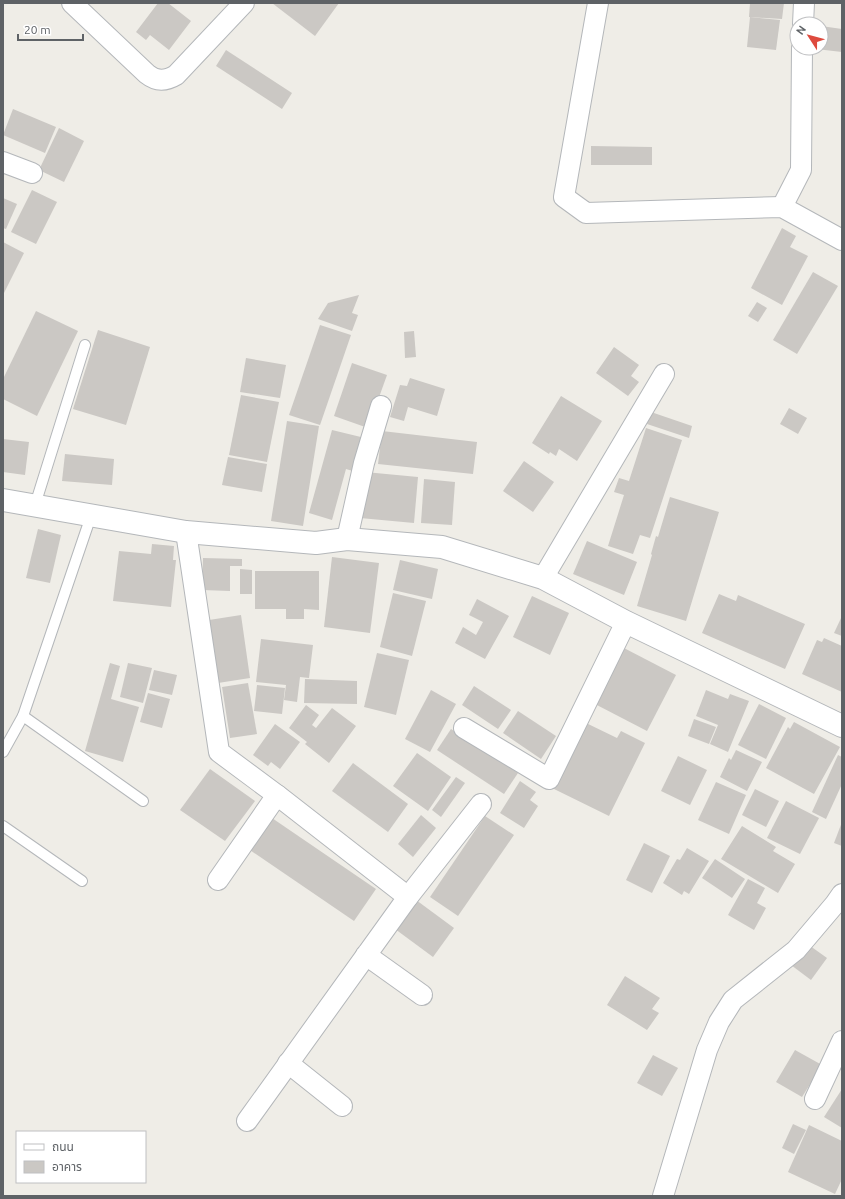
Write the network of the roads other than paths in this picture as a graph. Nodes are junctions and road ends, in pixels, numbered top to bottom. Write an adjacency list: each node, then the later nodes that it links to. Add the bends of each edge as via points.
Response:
1 (72, 3): 2 (street, via 156,80 167,80 176,75)
2 (244, 3)
3 (598, 3): 9 (street, via 564,197 586,213)
4 (804, 3): 5 (street)
5 (803, 16)
6 (802, 56): 9 (street, via 801,170)
7 (3, 162): 8 (street)
8 (32, 173)
9 (782, 207): 10 (street)
10 (842, 240)
11 (85, 345): 15 (lane)
12 (664, 374): 19 (street)
13 (380, 406): 18 (street, via 364,463)
14 (3, 500): 15 (street)
15 (35, 505): 16 (street)
16 (91, 516): 17 (street); 21 (lane)
17 (186, 532): 18 (street, via 316,543); 25 (street, via 219,752)
18 (348, 540): 19 (street, via 442,546)
19 (543, 578): 20 (street)
20 (626, 622): 22 (street); 23 (street, via 549,780)
21 (23, 716): 24 (lane); 26 (lane)
22 (842, 726)
23 (464, 728)
24 (3, 752)
25 (276, 795): 29 (street); 32 (street)
26 (143, 801)
27 (481, 804): 32 (street)
28 (3, 826): 30 (lane)
29 (218, 880)
30 (82, 881)
31 (842, 894): 40 (street, via 796,950 733,1000 719,1022 707,1050)
32 (408, 897): 33 (street)
33 (366, 955): 34 (street); 36 (street)
34 (422, 995)
35 (842, 1041): 37 (street)
36 (288, 1064): 38 (street); 39 (street)
37 (815, 1099)
38 (342, 1106)
39 (247, 1120)
40 (662, 1196)

